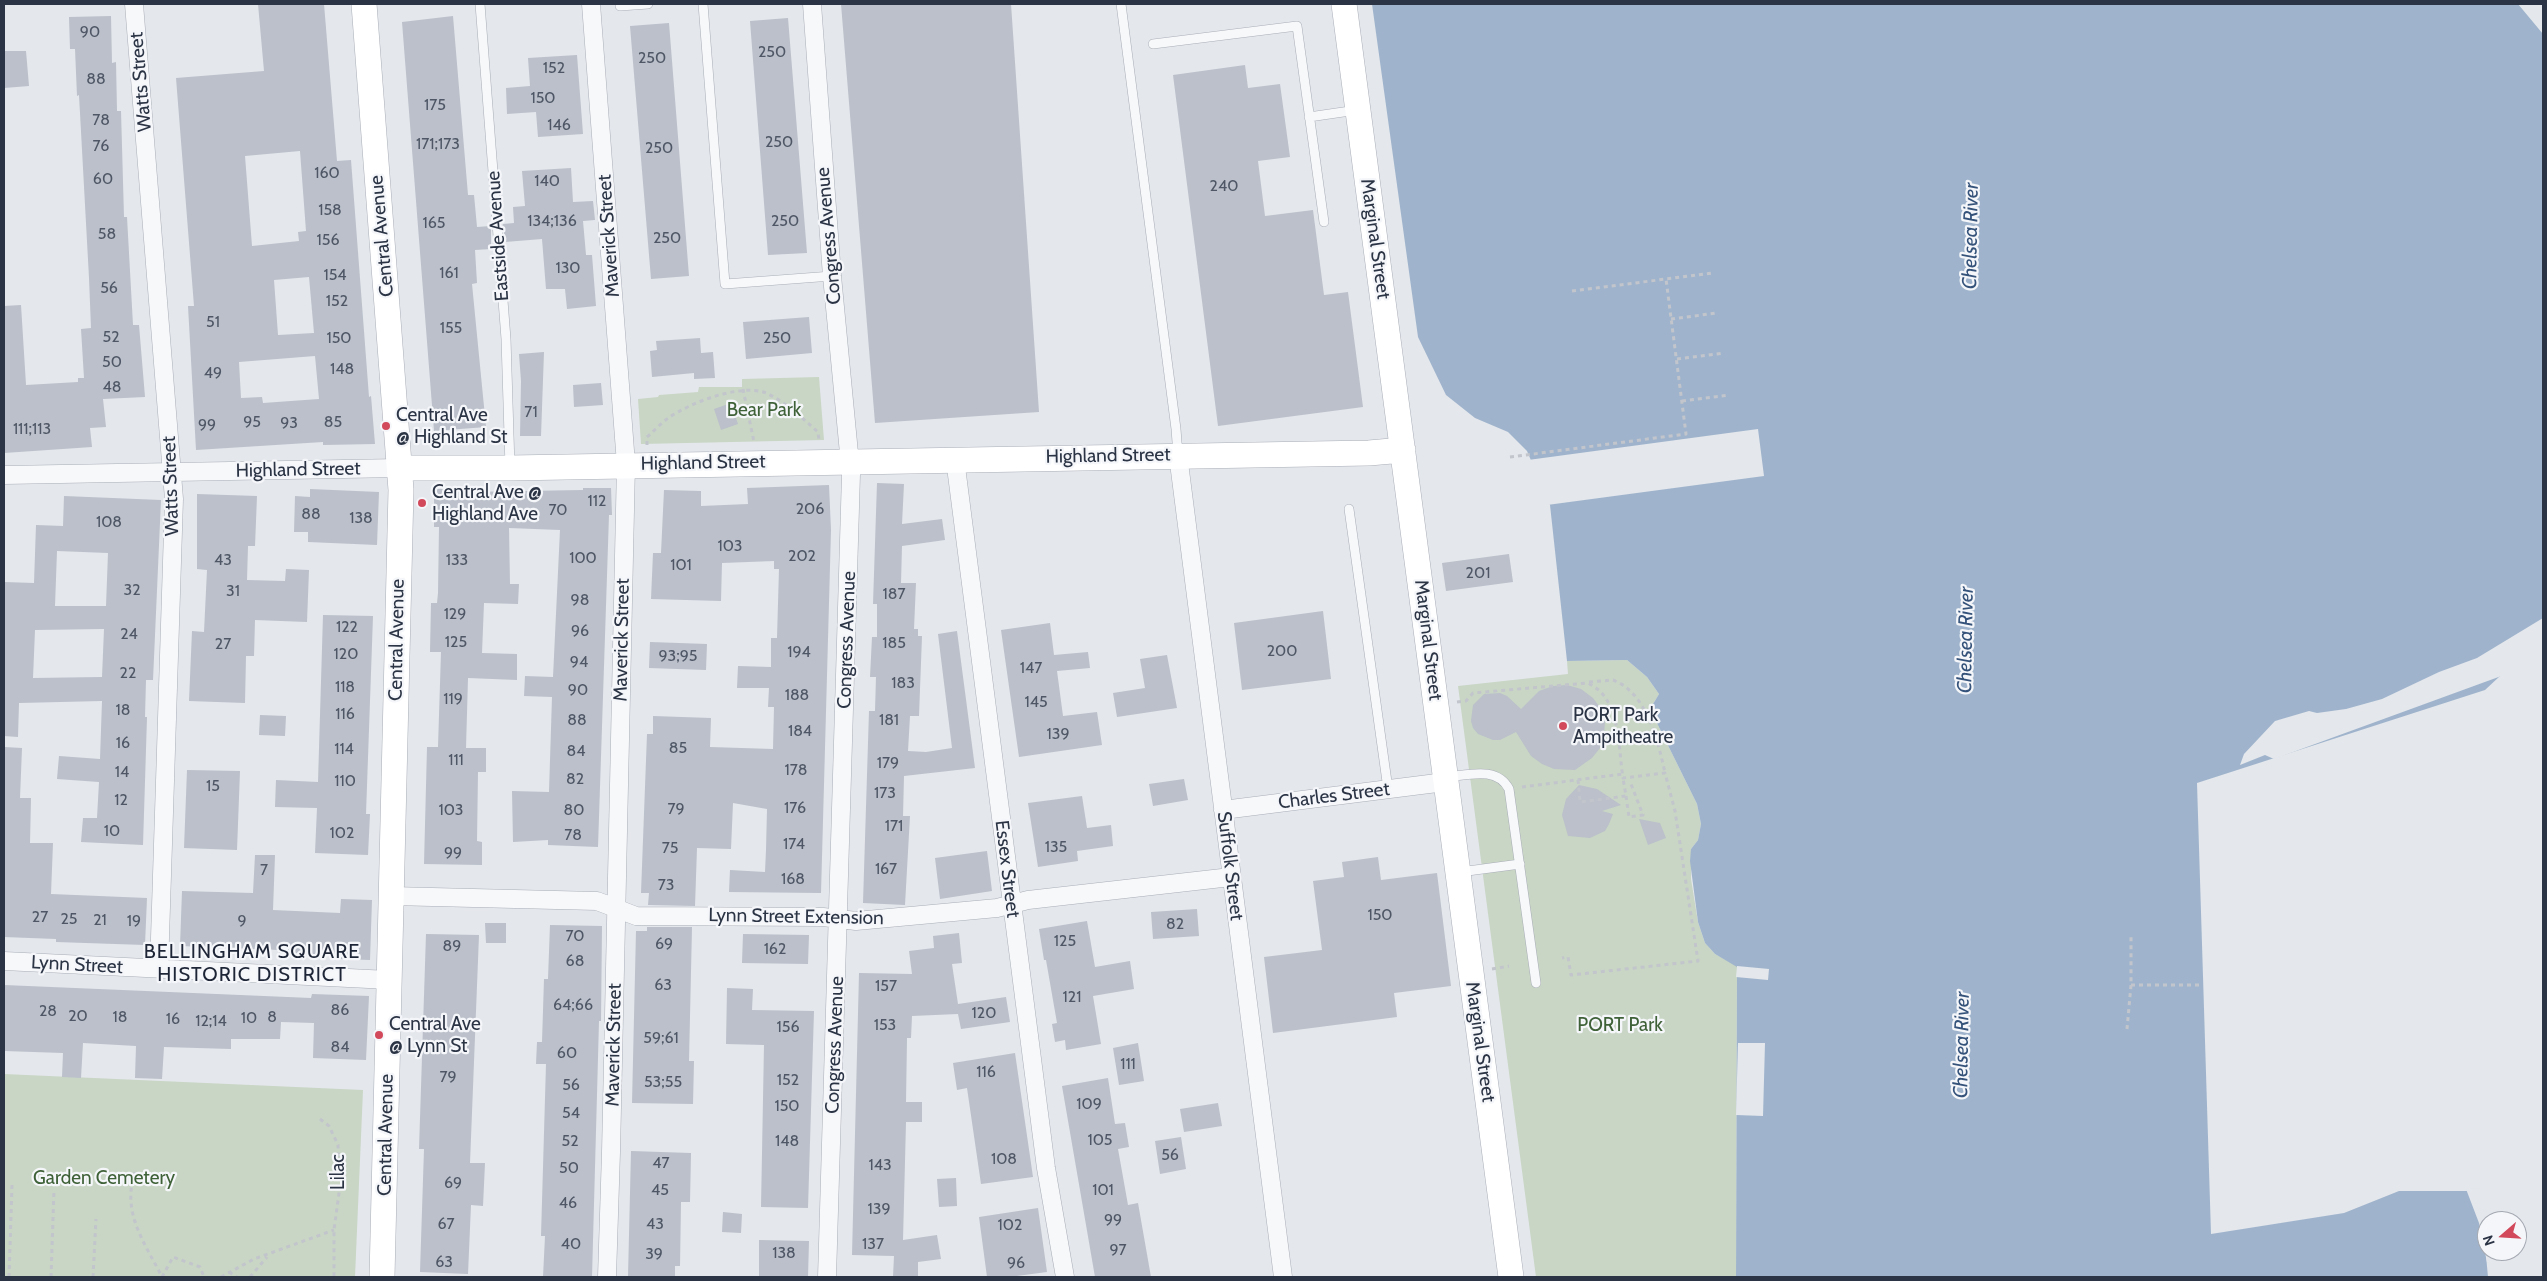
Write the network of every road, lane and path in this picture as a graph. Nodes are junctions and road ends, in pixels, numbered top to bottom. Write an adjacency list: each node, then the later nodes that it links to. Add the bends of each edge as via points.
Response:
1 (134, 4): 37 (street, Watts Street)
2 (364, 4): 35 (street, Central Avenue)
3 (480, 4): 36 (lane, Eastside Avenue, via 506,339)
4 (591, 4): 34 (street, Maverick Street)
5 (648, 4): 10 (lane)
6 (703, 4): 16 (lane, via 725,284)
7 (812, 4): 16 (street, Congress Avenue)
8 (1121, 4): 30 (lane)
9 (1344, 4): 12 (street, Marginal Street)
10 (620, 6)
11 (1153, 44): 13 (lane, via 1297,26)
12 (1358, 110): 13 (lane); 29 (street, Marginal Street)
13 (1309, 117): 14 (lane)
14 (1324, 222)
15 (1713, 273): 17 (path)
16 (832, 276): 33 (street, Congress Avenue)
17 (1666, 279): 18 (path); 20 (path)
18 (1572, 291)
19 (1717, 313): 20 (path)
20 (1671, 320): 22 (path)
21 (1724, 353): 22 (path)
22 (1676, 359): 25 (path)
23 (743, 389): 26 (path, via 764,392 784,403 818,432); 27 (path); 28 (path, via 717,396 668,418 647,436)
24 (1729, 395): 25 (path)
25 (1682, 401): 31 (path, via 1686,434)
26 (819, 443)
27 (754, 444)
28 (647, 447)
29 (1403, 450): 30 (street, Highland Street); 44 (street, Marginal Street)
30 (1178, 455): 32 (street, Highland Street); 50 (street, Suffolk Street)
31 (1510, 457)
32 (955, 459): 33 (street, Highland Street); 55 (street, Essex Street)
33 (850, 461): 34 (street, Highland Street); 57 (street, Congress Avenue)
34 (626, 464): 36 (street, Highland Street); 56 (street, Maverick Street)
35 (400, 468): 36 (street, Highland Street); 37 (street, Highland Street); 54 (street, Central Avenue)
36 (510, 468)
37 (173, 472): 38 (street, Highland Street); 62 (street, Watts Street)
38 (4, 475)
39 (1349, 509): 47 (lane)
40 (1587, 682): 41 (path, via 1473,693 1466,701); 42 (path, via 1613,680 1632,693 1653,729); 43 (path, via 1598,688 1609,702)
41 (1454, 702)
42 (1665, 772): 43 (path); 59 (path, via 1675,811 1698,961 1571,975 1568,958)
43 (1623, 776): 45 (path); 49 (path)
44 (1445, 780): 47 (street, Charles Street); 48 (lane, via 1494,774); 52 (street, Marginal Street)
45 (1578, 780): 48 (path); 49 (path, via 1580,802)
46 (1631, 784): 49 (path, via 1643,815 1629,817)
47 (1388, 789): 50 (street, Charles Street)
48 (1509, 789): 51 (lane)
49 (1626, 796)
50 (1222, 810): 53 (street, Suffolk Street)
51 (1520, 864): 52 (lane); 65 (lane)
52 (1457, 872): 91 (street, Marginal Street)
53 (1231, 877): 55 (street, Lynn Street Extension); 90 (street, Suffolk Street)
54 (391, 896): 56 (street, Lynn Street Extension, via 597,901); 64 (street, Central Avenue)
55 (1011, 904): 57 (street, Lynn Street Extension, via 856,921); 89 (street, Essex Street, via 1046,1168)
56 (617, 908): 57 (street, Lynn Street Extension, via 636,916); 87 (street, Maverick Street)
57 (839, 919): 88 (street, Congress Avenue)
58 (2131, 935): 67 (path)
59 (1562, 958)
60 (4, 962): 62 (street, Lynn Street)
61 (1508, 966): 63 (path)
62 (159, 969): 64 (street, Lynn Street)
63 (1492, 969)
64 (389, 980): 86 (street, Central Avenue)
65 (1536, 983)
66 (2203, 985): 67 (path)
67 (2131, 986): 68 (path)
68 (2127, 1029)
69 (320, 1119): 74 (path, Lilac, via 330,1126 338,1145)
70 (135, 1172): 80 (path, via 130,1187 132,1212 140,1236)
71 (12, 1184): 77 (path)
72 (54, 1189): 78 (path)
73 (96, 1219): 79 (path)
74 (334, 1230): 75 (path); 85 (path, Lilac)
75 (268, 1256): 76 (path, via 254,1259); 84 (path)
76 (230, 1272): 82 (path); 83 (path)
77 (9, 1277)
78 (51, 1277)
79 (93, 1277)
80 (162, 1277): 81 (path, via 173,1257 200,1267)
81 (204, 1277)
82 (220, 1277)
83 (236, 1277)
84 (250, 1277)
85 (334, 1277)
86 (382, 1277)
87 (607, 1277)
88 (827, 1277)
89 (1065, 1277)
90 (1283, 1277)
91 (1511, 1277)

